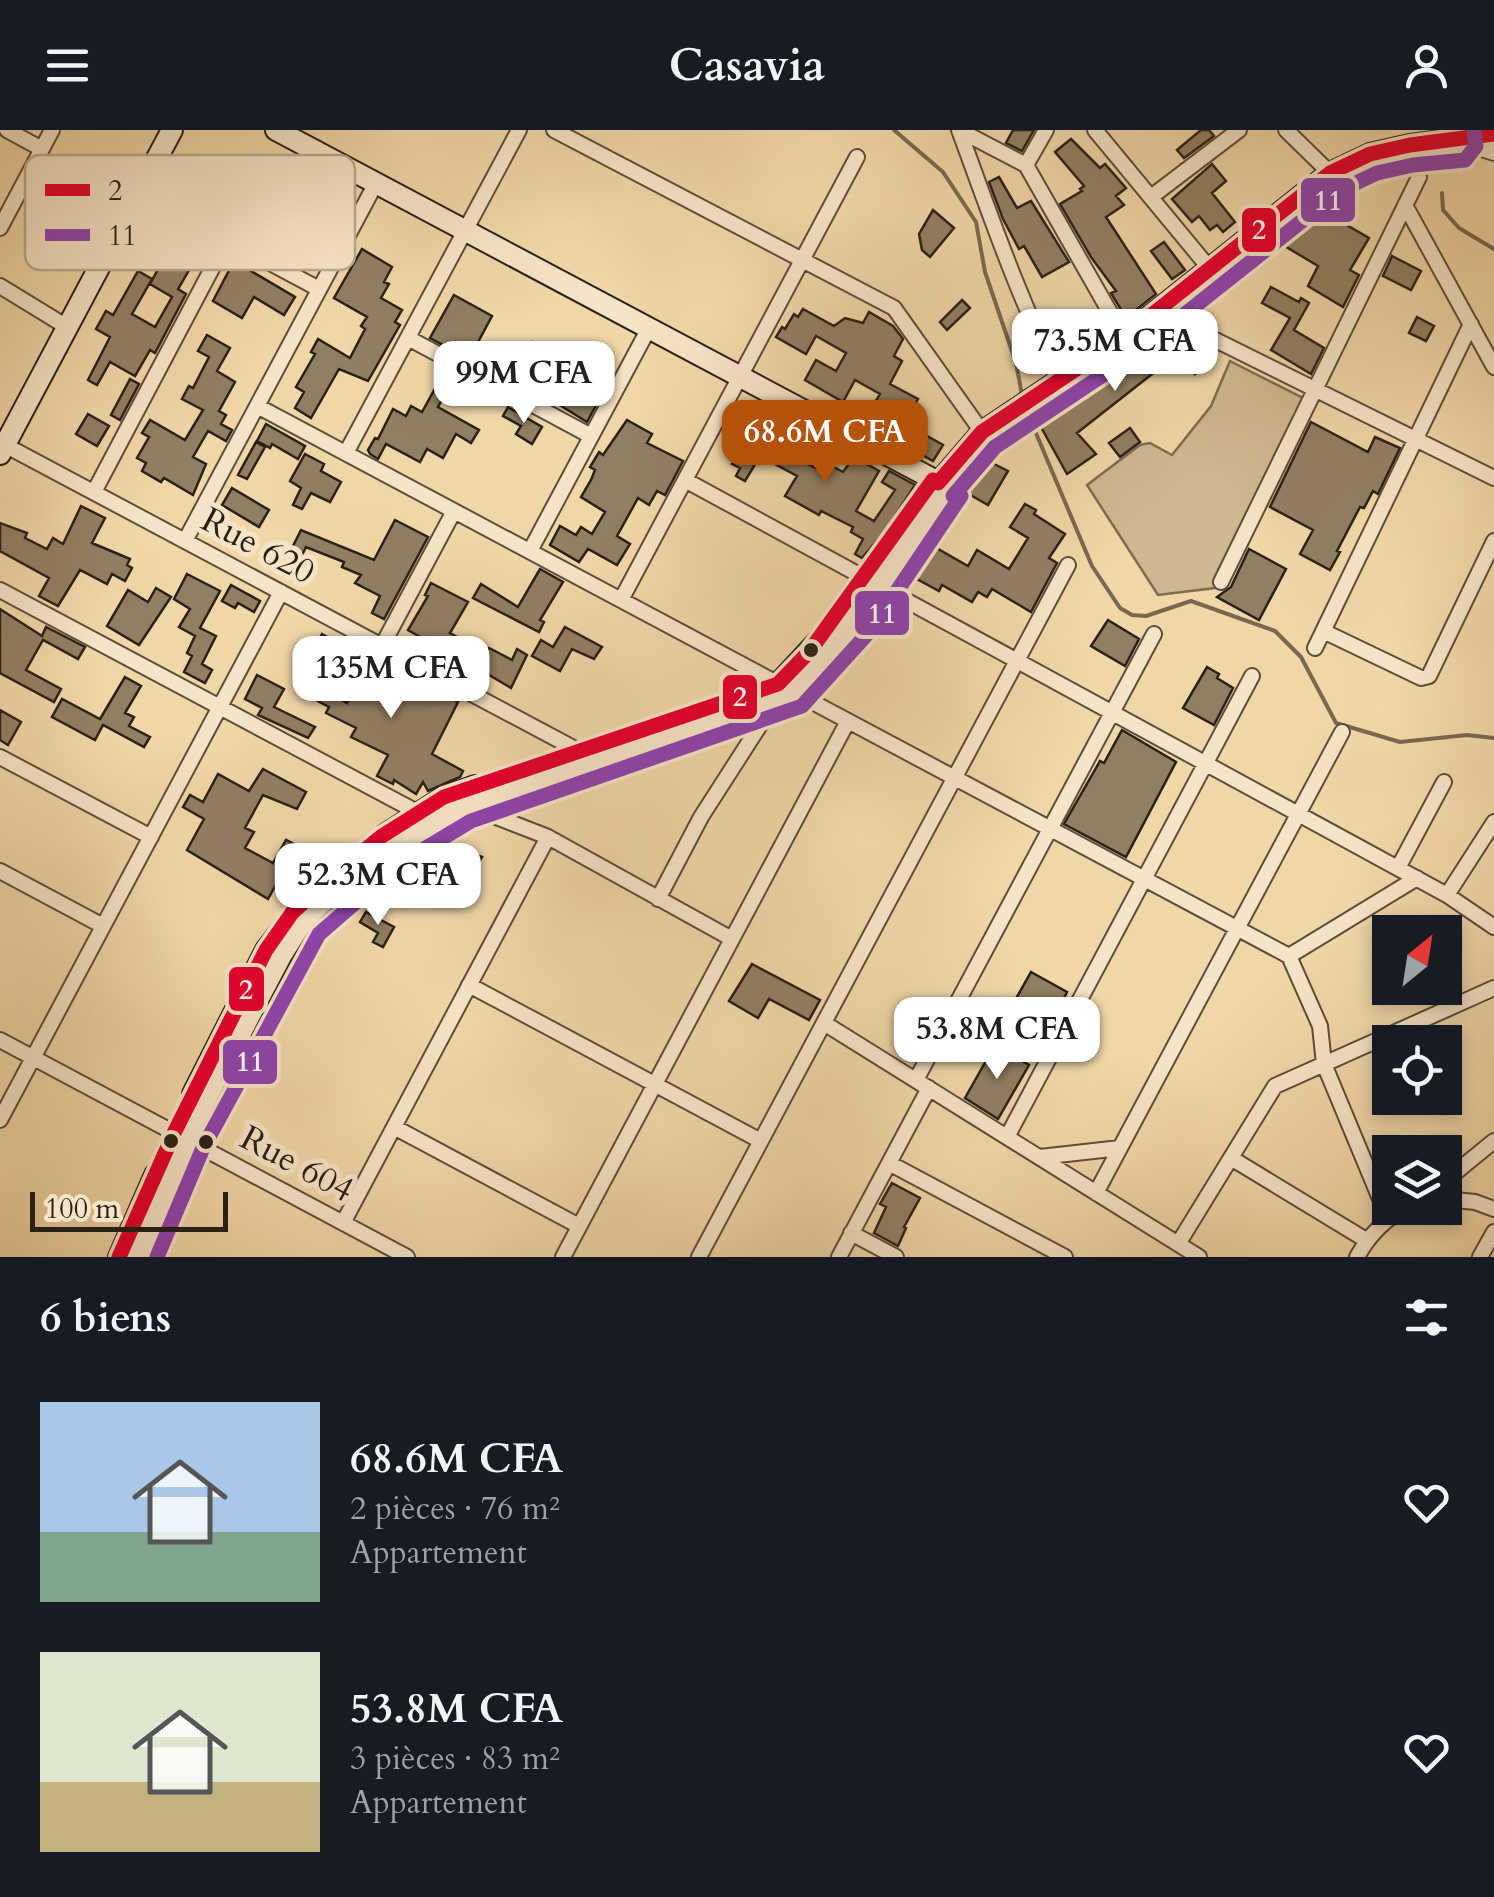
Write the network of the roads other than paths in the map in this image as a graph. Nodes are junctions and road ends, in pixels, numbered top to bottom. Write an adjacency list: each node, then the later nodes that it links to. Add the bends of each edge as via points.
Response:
1 (52, 130): 16 (street)
2 (172, 130): 19 (main road)
3 (276, 130): 20 (main road)
4 (519, 130): 31 (street)
5 (554, 130): 32 (street)
6 (959, 130): 22 (street); 48 (street)
7 (1046, 130): 22 (street)
8 (1095, 130): 27 (street)
9 (1239, 130): 27 (street)
10 (1286, 130): 24 (street)
11 (11, 132): 14 (street); 16 (street)
12 (1494, 134): 13 (main road)
13 (1455, 136): 15 (main road); 17 (street)
14 (0, 140)
15 (1410, 145): 24 (main road); 28 (street, via 1419,177)
16 (42, 149): 18 (street)
17 (1494, 152)
18 (39, 155)
19 (158, 155)
20 (323, 155)
21 (857, 157): 32 (street)
22 (1026, 165): 44 (street)
23 (355, 172): 26 (main road)
24 (1330, 173): 33 (main road)
25 (25, 181): 30 (street)
26 (376, 183): 29 (street); 31 (main road)
27 (1151, 197): 33 (street)
28 (1405, 205): 41 (street); 49 (street)
29 (355, 222)
30 (0, 228)
31 (465, 231): 43 (main road); 45 (street)
32 (802, 260): 47 (street); 51 (street, via 894,308)
33 (1210, 268): 40 (main road)
34 (97, 270): 42 (main road)
35 (212, 270): 59 (street)
36 (284, 270): 39 (street)
37 (329, 270): 39 (street)
38 (0, 286): 42 (street)
39 (319, 289): 50 (street)
40 (1156, 311): 44 (main road); 49 (street)
41 (1470, 324): 46 (street); 53 (street)
42 (67, 328): 54 (main road)
43 (648, 328): 47 (main road); 52 (street)
44 (1124, 337): 48 (main road)
45 (408, 338): 52 (street); 55 (street)
46 (1494, 367)
47 (740, 377): 57 (street); 58 (main road)
48 (1060, 380): 51 (main road)
49 (1315, 389): 53 (street); 66 (street)
50 (257, 406): 55 (street); 61 (street)
51 (982, 432): 58 (main road)
52 (592, 436): 63 (street)
53 (1416, 439): 56 (street); 70 (street)
54 (2, 447): 59 (street, Rue 620)
55 (346, 454): 60 (street)
56 (1494, 478)
57 (684, 480): 65 (street); 69 (street)
58 (938, 483): 65 (main road)
59 (94, 492): 61 (street, Rue 620)
60 (454, 511): 63 (street); 72 (street)
61 (185, 541): 68 (street, Rue 620)
62 (1494, 541): 70 (street, via 1429,676)
63 (530, 551): 69 (street)
64 (1068, 565): 74 (street)
65 (872, 582): 74 (street); 76 (main road)
66 (1221, 582)
67 (0, 590): 77 (street)
68 (281, 592): 72 (street, Rue 620); 77 (street)
69 (621, 600): 76 (street)
70 (1323, 631): 73 (street)
71 (1154, 634): 78 (street)
72 (382, 646): 81 (street, Rue 620)
73 (1315, 648)
74 (1017, 661): 78 (street); 84 (street)
75 (1252, 676): 83 (street)
76 (783, 689): 79 (street); 81 (main road); 98 (street)
77 (220, 707): 87 (street); 91 (street)
78 (1112, 712): 83 (street); 90 (street)
79 (848, 721): 84 (street); 102 (street)
80 (1342, 732): 88 (street)
81 (586, 754): 86 (main road)
82 (0, 757): 91 (street)
83 (1206, 764): 88 (street); 96 (street)
84 (954, 778): 90 (street); 106 (street)
85 (1444, 782): 93 (street)
86 (453, 800): 87 (main road); 92 (street); 114 (main road, via 303,921)
87 (417, 812): 114 (main road, via 340,869 280,929)
88 (1298, 814): 93 (street); 100 (street)
89 (1494, 822): 97 (street)
90 (1050, 828): 96 (street); 111 (street)
91 (151, 837): 99 (street)
92 (548, 837): 98 (street); 104 (street)
93 (1398, 868): 95 (street)
94 (0, 870): 99 (street)
95 (1417, 878): 97 (street); 103 (street)
96 (1144, 879): 100 (street); 115 (street)
97 (1447, 894): 101 (street)
98 (658, 899): 102 (street)
99 (104, 926): 108 (street)
100 (1237, 928): 103 (street); 118 (street)
101 (1494, 928)
102 (732, 940): 110 (street)
103 (1290, 956): 109 (street, via 1320,1026)
104 (469, 986): 110 (street); 113 (street)
105 (1494, 988): 109 (street)
106 (824, 1023): 111 (street); 116 (street)
107 (0, 1040): 108 (street, Rue 604)
108 (33, 1058): 112 (street); 114 (street, Rue 604)
109 (1324, 1064): 120 (street, via 1275,1086); 123 (street)
110 (654, 1084): 116 (street); 129 (street)
111 (922, 1084): 115 (street); 121 (street)
112 (0, 1120)
113 (394, 1126): 127 (street); 129 (street)
114 (180, 1136): 127 (street, Rue 604); 135 (main road); 136 (main road)
115 (1007, 1137): 119 (street)
116 (761, 1141): 138 (street)
117 (1494, 1141): 122 (street)
118 (1120, 1148): 119 (street); 124 (street)
119 (1039, 1157): 124 (street)
120 (1231, 1158): 132 (street); 133 (street)
121 (889, 1163): 131 (street); 141 (street)
122 (1462, 1167)
123 (1372, 1180)
124 (1096, 1193): 133 (street)
125 (1462, 1201): 126 (street)
126 (1494, 1209)
127 (343, 1223): 134 (street, Rue 604)
128 (1381, 1225): 132 (street)
129 (579, 1226): 137 (street)
130 (1494, 1232): 144 (street)
131 (851, 1234): 139 (street); 140 (street)
132 (1366, 1240): 143 (street)
133 (1178, 1244): 142 (street)
134 (403, 1256)
135 (119, 1257)
136 (135, 1257)
137 (563, 1257)
138 (699, 1257)
139 (839, 1257)
140 (896, 1257)
141 (1065, 1257)
142 (1199, 1257)
143 (1357, 1257)
144 (1480, 1257)

